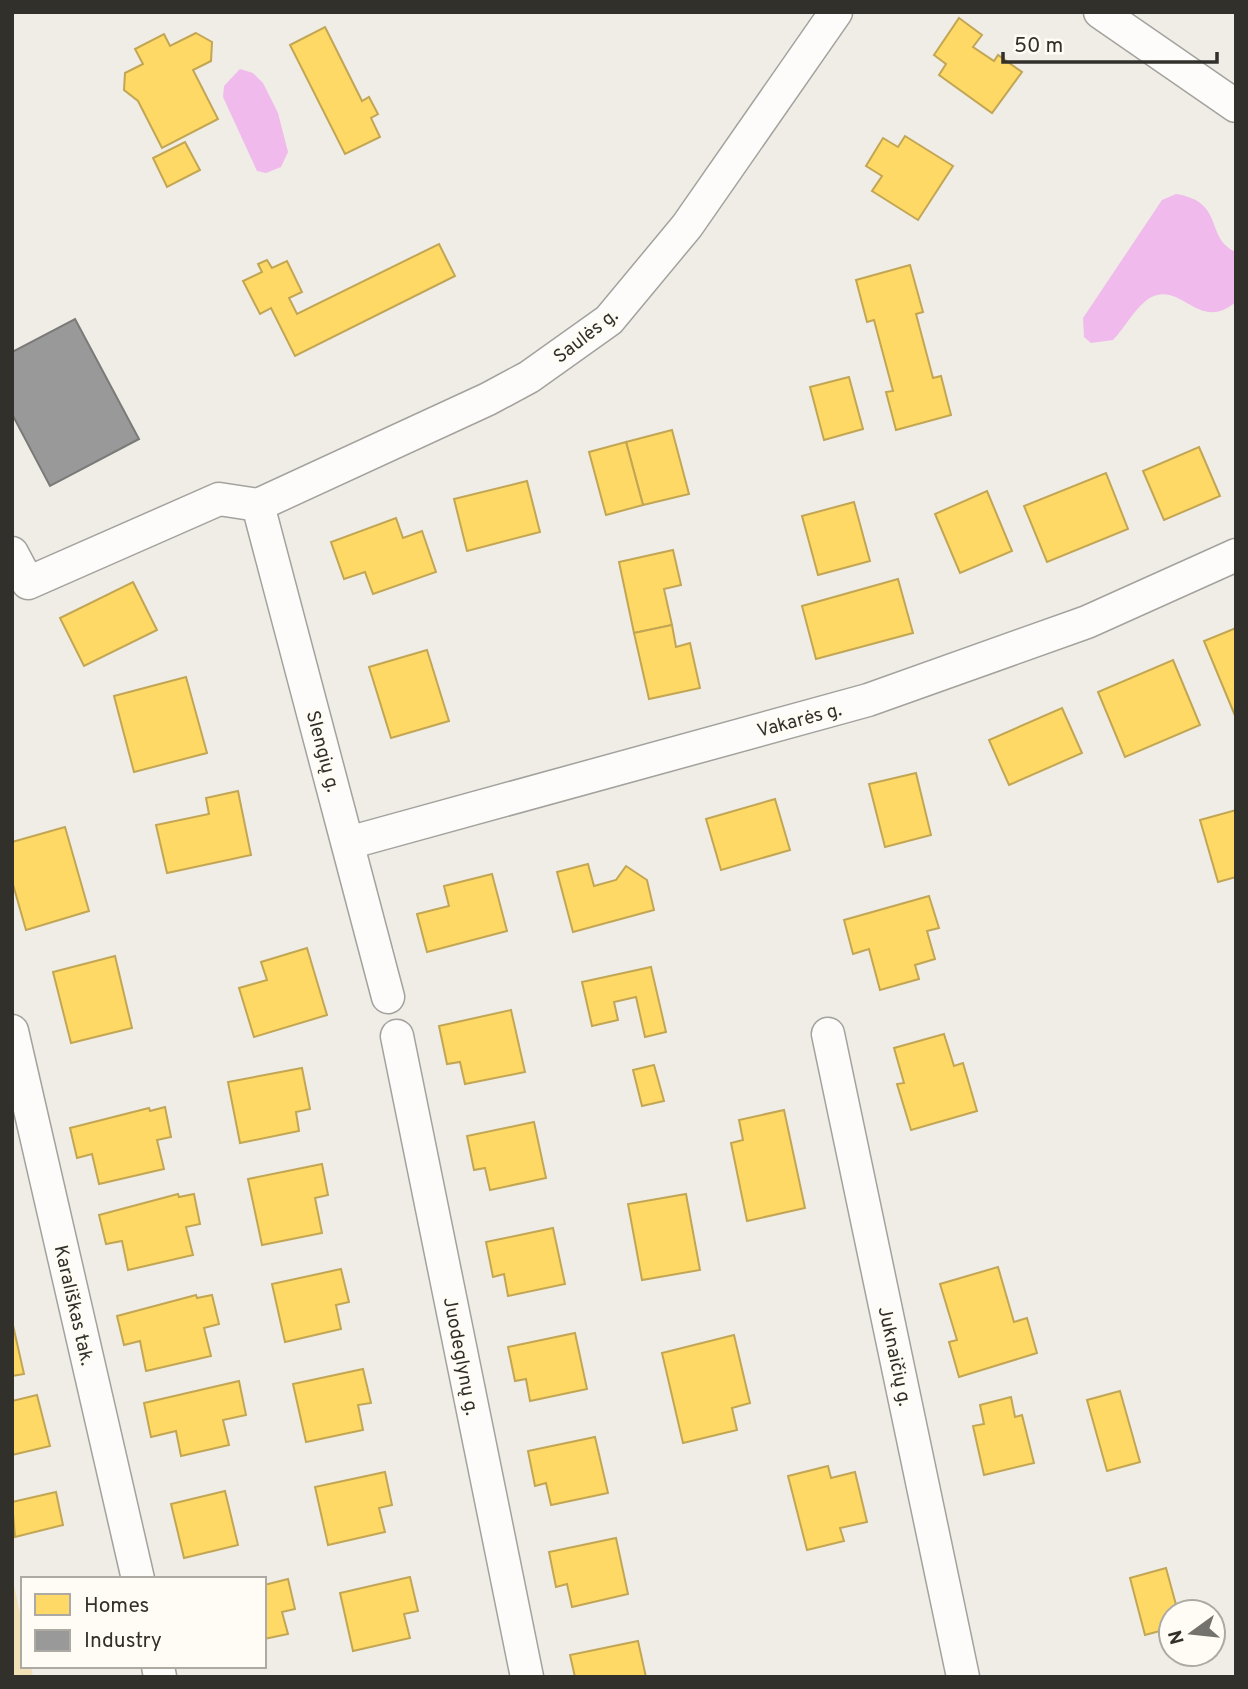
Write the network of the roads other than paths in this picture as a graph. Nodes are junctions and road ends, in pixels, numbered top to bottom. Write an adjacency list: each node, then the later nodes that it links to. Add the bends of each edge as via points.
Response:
1 (836, 12): 4 (street, Saulės g., via 687,226 609,320 550,363 488,399)
2 (1100, 12): 3 (street)
3 (1236, 106)
4 (258, 505): 5 (street, via 219,499 28,583); 7 (street, Slengių g.)
5 (12, 553)
6 (1236, 555): 7 (street, Vakarės g., via 1087,622 868,700)
7 (348, 843): 8 (street, Slengių g.)
8 (388, 997)
9 (12, 1031): 12 (street, Karališkas tak.)
10 (828, 1034): 14 (street, Juknaičių g.)
11 (397, 1036): 13 (street, Juodeglynų g.)
12 (138, 1577)
13 (527, 1677)
14 (963, 1677)

